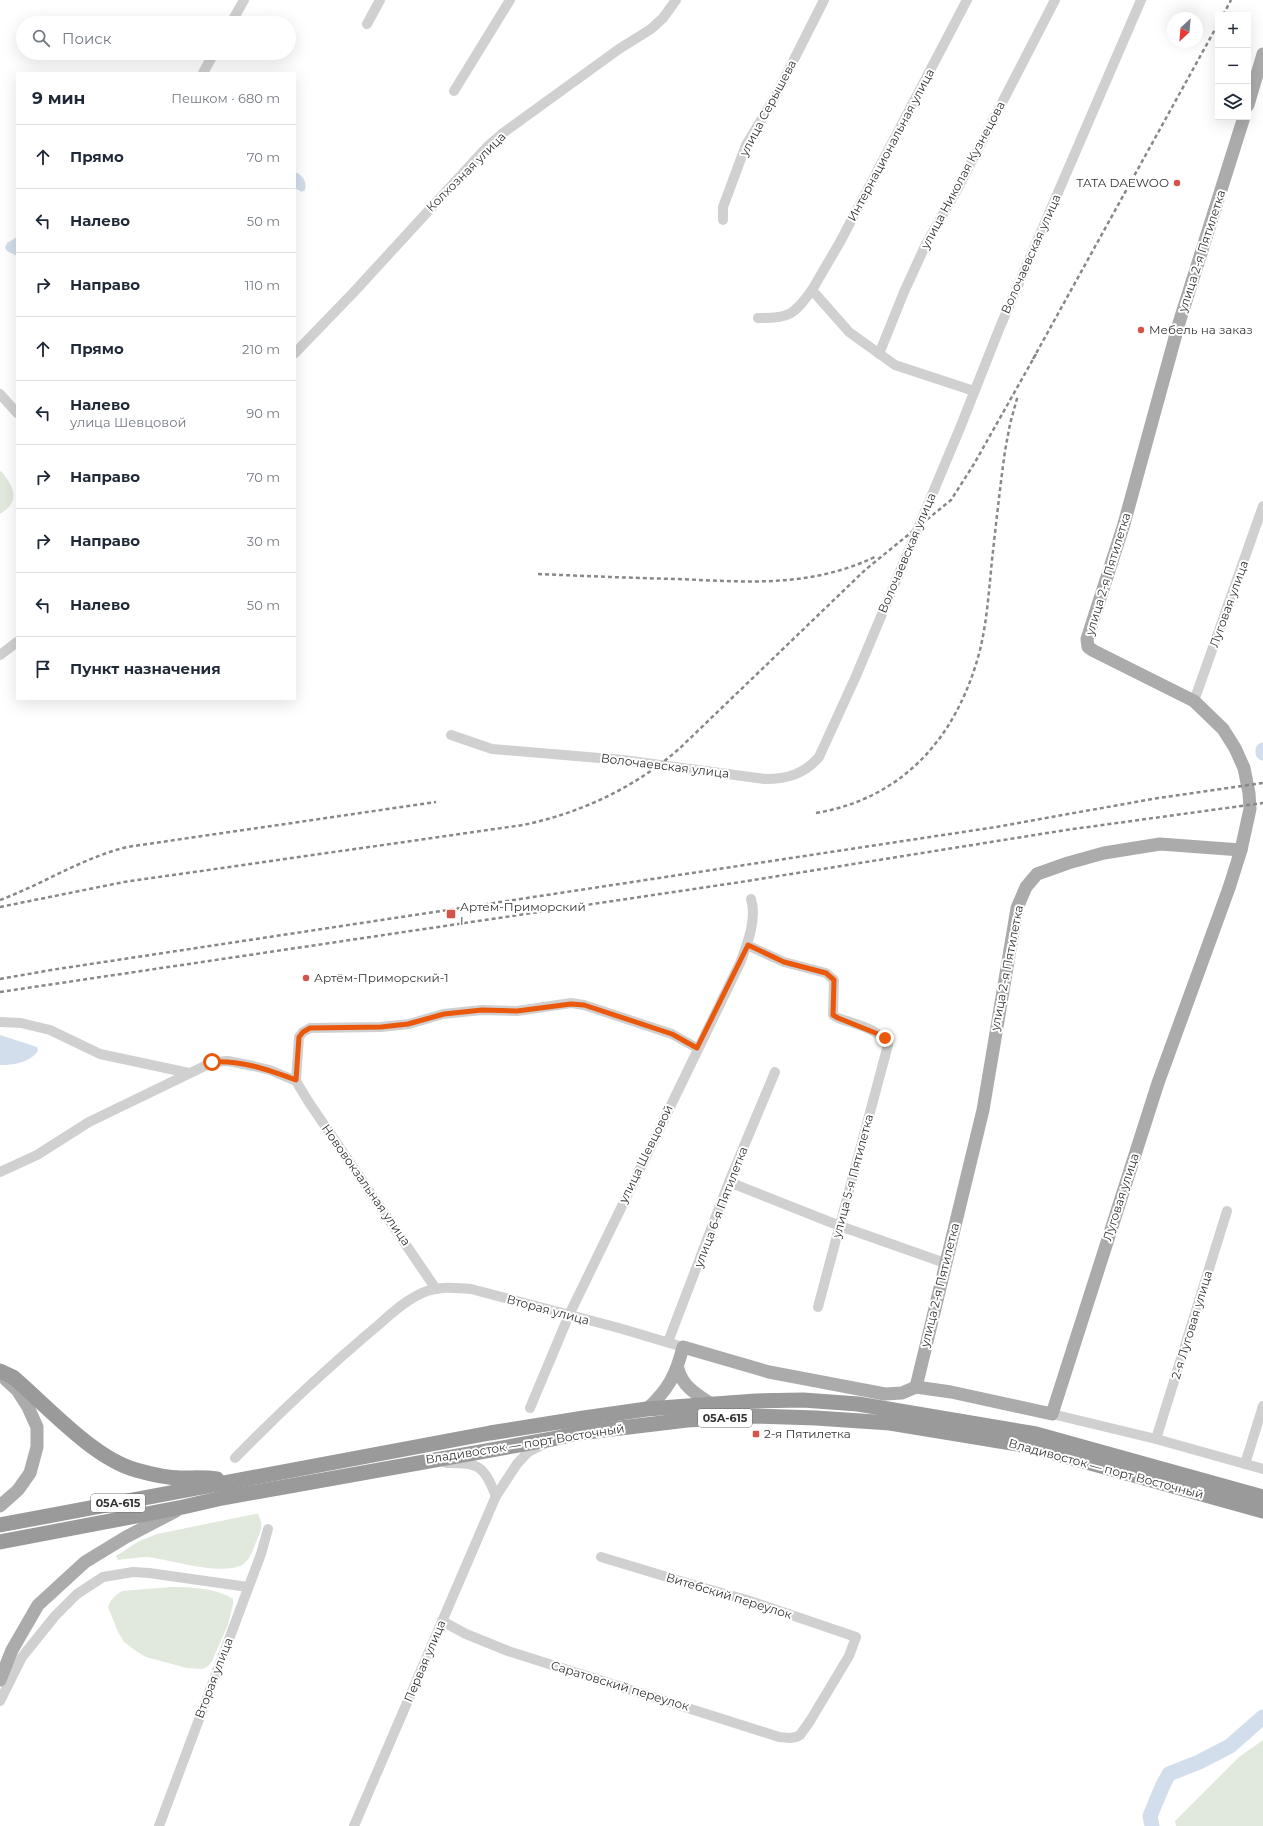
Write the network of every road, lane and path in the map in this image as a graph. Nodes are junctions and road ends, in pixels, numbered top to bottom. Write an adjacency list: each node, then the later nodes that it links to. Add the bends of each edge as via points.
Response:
1 (244, 0): 9 (street)
2 (380, 0): 10 (street)
3 (510, 0): 15 (street)
4 (676, 0): 21 (street, Колхозная улица, via 651,29 619,49 488,146)
5 (824, 0): 18 (street, улица Серышева, via 775,97 746,145 723,208)
6 (968, 0): 19 (street, Интернациональная улица)
7 (1055, 0): 22 (street, улица Николая Кузнецова, via 958,188 926,244)
8 (1141, 0): 23 (street, Волочаевская улица)
9 (235, 16)
10 (367, 24)
11 (1263, 54): 13 (main road)
12 (210, 60): 14 (street)
13 (1261, 69): 16 (main road)
14 (204, 72)
15 (454, 91)
16 (1251, 97)
17 (1243, 120): 29 (main road, улица 2-я Пятилетка, via 1179,323 1124,524 1087,639 1088,647 1094,651)
18 (723, 220)
19 (812, 290): 20 (street, Интернациональная улица, via 794,312 779,317); 22 (street, via 849,332)
20 (758, 318)
21 (296, 352)
22 (880, 354): 23 (street, via 895,365)
23 (974, 391): 30 (street, Волочаевская улица, via 856,676 819,757 806,769 782,779 765,779 623,760 492,749)
24 (0, 394): 25 (street)
25 (16, 412)
26 (1263, 506): 29 (street, Луговая улица)
27 (16, 643): 28 (street)
28 (0, 655)
29 (1194, 701): 31 (main road, улица 2-я Пятилетка, via 1222,729 1244,768 1250,809)
30 (451, 735)
31 (1241, 850): 43 (main road, улица 2-я Пятилетка, via 1160,844 1104,853 1037,874 1026,887 1017,908 983,1110); 57 (main road, Луговая улица, via 1158,1083)
32 (751, 899): 33 (street, улица Шевцовой, via 754,908)
33 (748, 945): 35 (street, улица Шевцовой); 42 (street, улица 5-я Пятилетка, via 784,962 832,976 833,1015 878,1034 885,1038 888,1045)
34 (0, 1022): 37 (street, via 36,1026 100,1054)
35 (697, 1048): 38 (street, via 672,1034 578,1004 517,1011 482,1010 444,1014 408,1024 381,1027 310,1028 299,1037); 46 (street, улица Шевцовой)
36 (775, 1072): 40 (street, улица 6-я Пятилетка)
37 (189, 1073): 38 (street, via 212,1062 228,1061 270,1070); 39 (street, via 89,1122 37,1155)
38 (296, 1080): 44 (street, Нововокзальная улица)
39 (0, 1172)
40 (729, 1182): 42 (street); 47 (street, улица 6-я Пятилетка)
41 (1227, 1211): 59 (street, 2-я Луговая улица)
42 (840, 1226): 43 (street); 45 (street, улица 5-я Пятилетка)
43 (945, 1263): 52 (main road, улица 2-я Пятилетка)
44 (436, 1289): 46 (street, Вторая улица, via 471,1289); 60 (street, Вторая улица, via 420,1294 396,1310 330,1367)
45 (818, 1307)
46 (569, 1315): 47 (street, Вторая улица); 55 (street, улица Шевцовой)
47 (668, 1342): 48 (street, Вторая улица)
48 (683, 1347): 49 (main road); 52 (main road, Вторая улица, via 769,1372 885,1394 902,1393)
49 (678, 1368): 53 (main road, via 687,1387); 56 (main road, via 666,1390)
50 (0, 1371): 64 (highway, via 13,1377 78,1436 110,1458 134,1469 162,1475)
51 (0, 1375): 67 (main road, via 17,1390 37,1427 37,1447 30,1473 18,1490)
52 (916, 1387): 57 (main road)
53 (711, 1404): 56 (highway, Владивосток — порт Восточный / 05А-615); 66 (highway, Владивосток — порт Восточный / 05А-615, via 803,1400 858,1404 917,1413 1036,1434)
54 (1263, 1406): 62 (street)
55 (530, 1408)
56 (647, 1409): 64 (highway, Владивосток — порт Восточный / 05А-615, via 490,1433)
57 (1052, 1414): 59 (street)
58 (552, 1439): 61 (highway, Владивосток — порт Восточный / 05А-615); 65 (street, Первая улица, via 528,1452); 69 (highway, Владивосток — порт Восточный / 05А-615, via 579,1433 687,1420 755,1416 890,1423 1029,1446)
59 (1156, 1440): 62 (street)
60 (235, 1458)
61 (414, 1463): 65 (street, via 476,1465 487,1474); 68 (highway, Владивосток — порт Восточный / 05А-615)
62 (1245, 1464): 63 (street)
63 (1263, 1469)
64 (236, 1481): 70 (highway, Владивосток — порт Восточный / 05А-615)
65 (496, 1496): 75 (street, Первая улица)
66 (1263, 1497)
67 (0, 1506)
68 (183, 1507): 72 (highway, Владивосток — порт Восточный / 05А-615); 76 (main road, via 85,1562 38,1605 12,1650)
69 (1263, 1511)
70 (0, 1524)
71 (268, 1529): 74 (street, Вторая улица)
72 (0, 1542)
73 (601, 1557): 78 (street, Витебский переулок, via 747,1600 856,1637 849,1656)
74 (248, 1587): 77 (street, via 149,1573 133,1572 103,1577 78,1594 55,1616 22,1657); 79 (street, Вторая улица)
75 (442, 1621): 78 (street, Саратовский переулок, via 508,1651 779,1737 790,1738); 80 (street, Первая улица)
76 (0, 1680)
77 (0, 1701)
78 (800, 1735)
79 (158, 1826)
80 (354, 1826)

